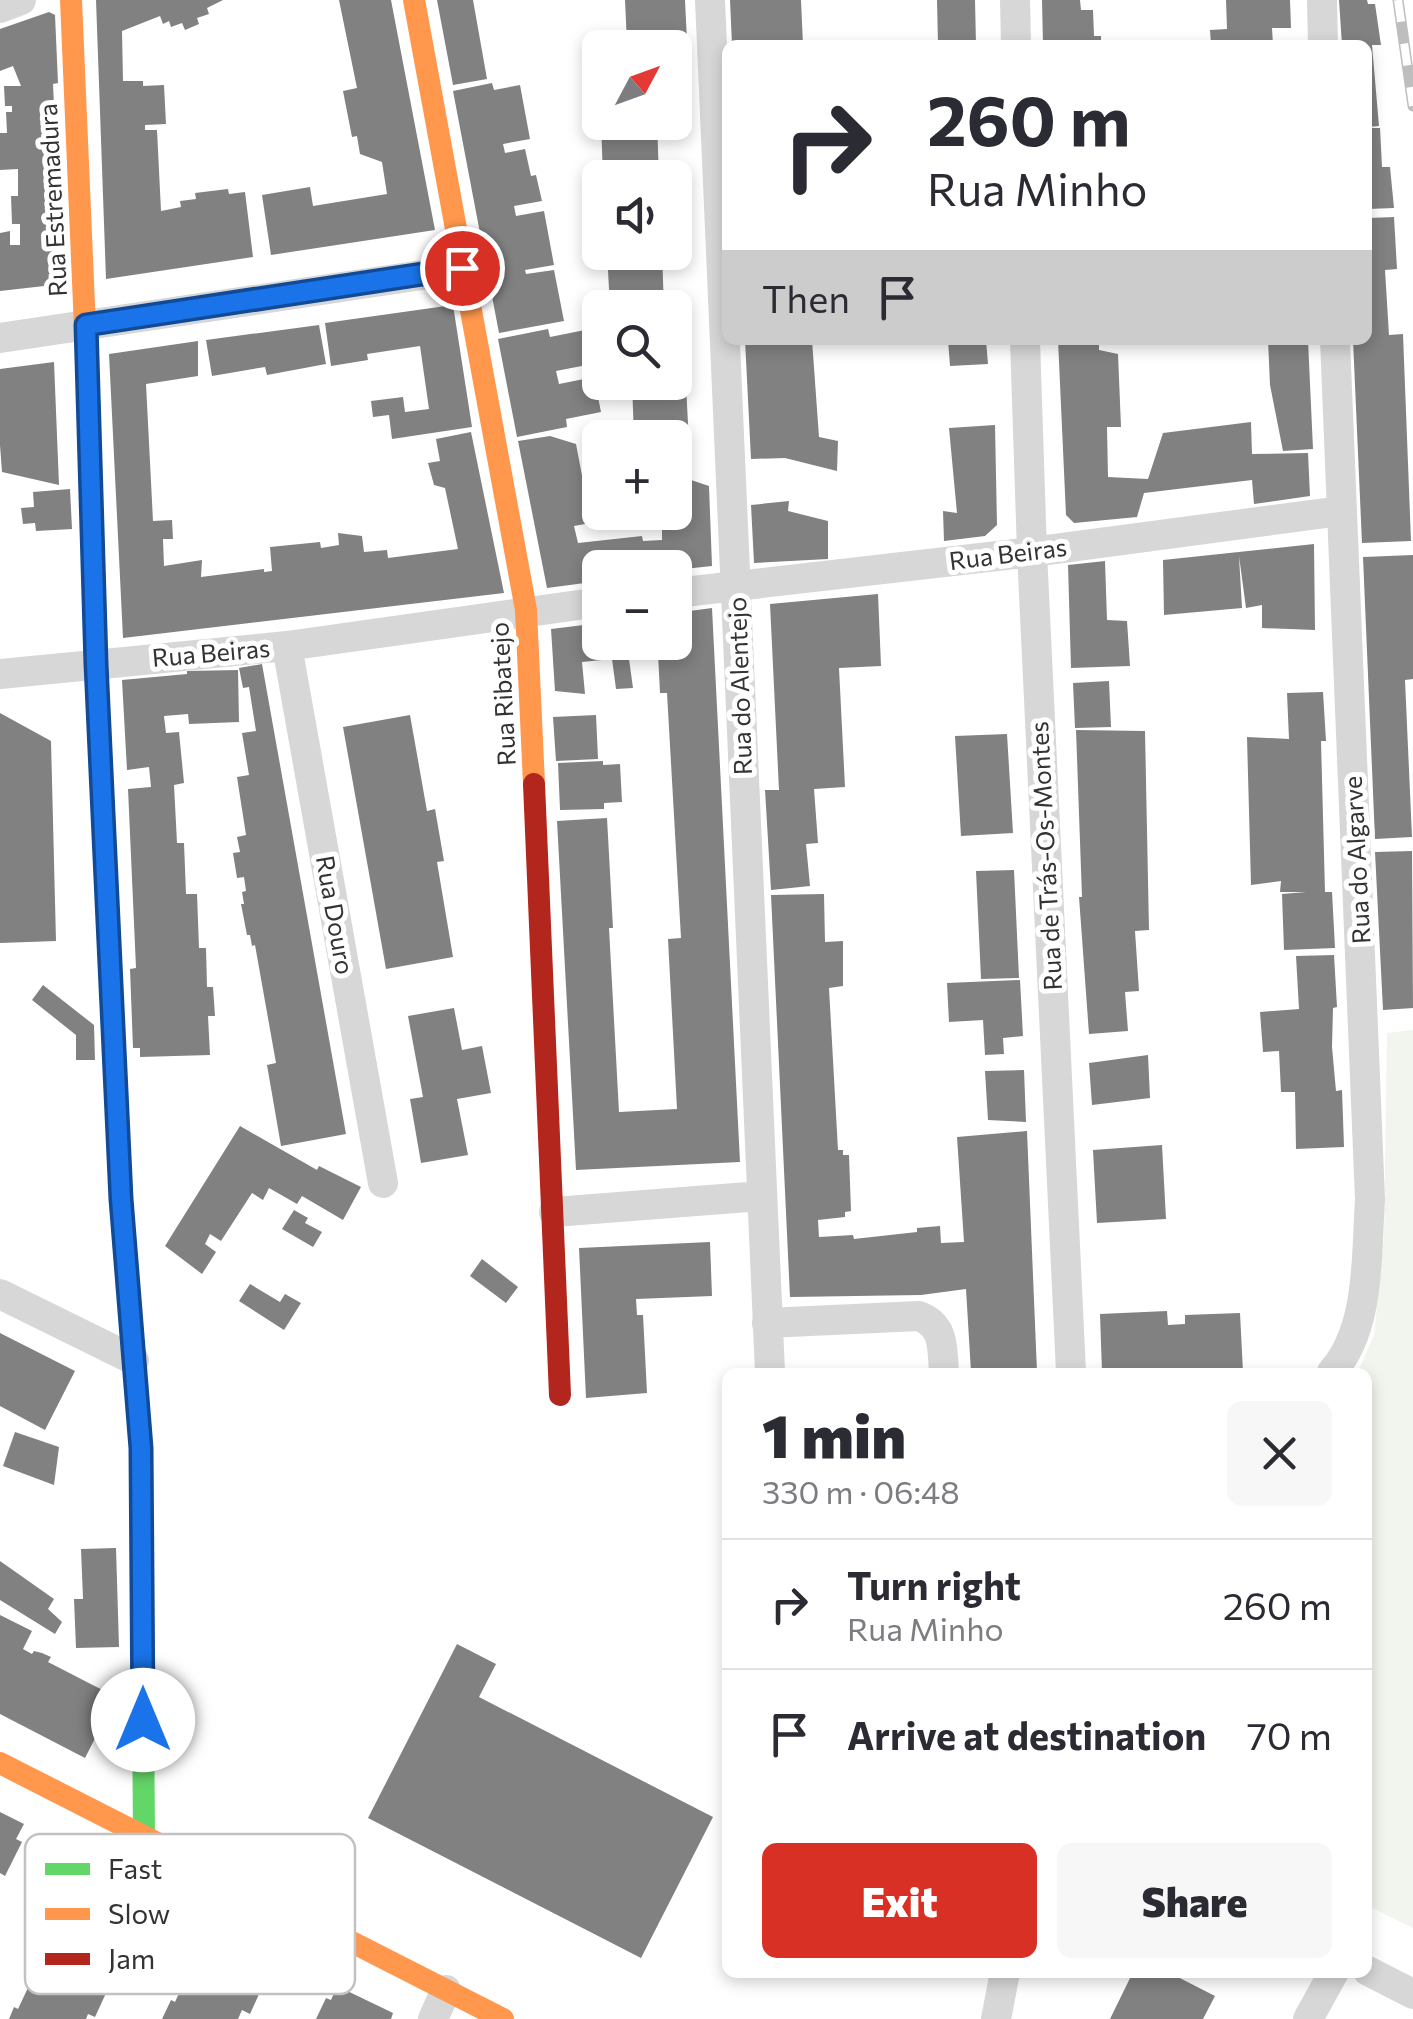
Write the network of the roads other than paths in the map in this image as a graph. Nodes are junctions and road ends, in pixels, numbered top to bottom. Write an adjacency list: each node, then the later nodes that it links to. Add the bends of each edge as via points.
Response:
1 (21, 0): 7 (street)
2 (70, 0): 12 (street, Rua Estremadura)
3 (414, 0): 10 (street, Rua Ribatejo)
4 (710, 0): 11 (street, Rua do Alentejo)
5 (1015, 0): 8 (street)
6 (1322, 0): 9 (street)
7 (0, 8)
8 (1016, 40)
9 (1324, 40)
10 (462, 268): 12 (street); 22 (street, Rua Ribatejo)
11 (722, 270)
12 (86, 325): 13 (street); 24 (street, Rua Estremadura)
13 (0, 338)
14 (725, 345): 19 (street, Rua do Alentejo)
15 (1025, 345): 18 (street, Rua de Trás-Os-Montes)
16 (1335, 345): 17 (street, Rua do Algarve)
17 (1341, 511): 18 (street, Rua Beiras); 35 (street, Rua do Algarve, via 1370,1200 1356,1330)
18 (1032, 552): 19 (street, Rua Beiras); 34 (street, Rua de Trás-Os-Montes)
19 (736, 586): 20 (street, Rua Beiras); 27 (street, Rua do Alentejo)
20 (692, 591)
21 (582, 604): 22 (street, Rua Beiras)
22 (526, 610): 23 (street, Rua Beiras); 28 (street, Rua Ribatejo)
23 (287, 646): 24 (street, Rua Beiras); 26 (street, Rua Douro)
24 (96, 664): 25 (street, Rua Beiras); 31 (street, Rua Estremadura)
25 (0, 674)
26 (383, 1183)
27 (761, 1196): 28 (street); 30 (street, Rua do Alentejo)
28 (554, 1212): 36 (street, Rua Ribatejo)
29 (0, 1294): 31 (street)
30 (768, 1323): 32 (street, Rua do Alentejo); 33 (street, via 918,1316 938,1330)
31 (134, 1360): 39 (street, Rua Estremadura, via 141,1448)
32 (770, 1368)
33 (943, 1368)
34 (1071, 1368)
35 (1335, 1368)
36 (560, 1395)
37 (0, 1763): 38 (street)
38 (140, 1834)
39 (144, 1834)
40 (355, 1944): 44 (street)
41 (1372, 1973): 45 (street)
42 (1004, 1978): 48 (street)
43 (1331, 1978): 49 (street)
44 (446, 1990): 46 (street); 47 (street)
45 (1413, 1994)
46 (432, 2019)
47 (503, 2019)
48 (996, 2019)
49 (1308, 2019)

